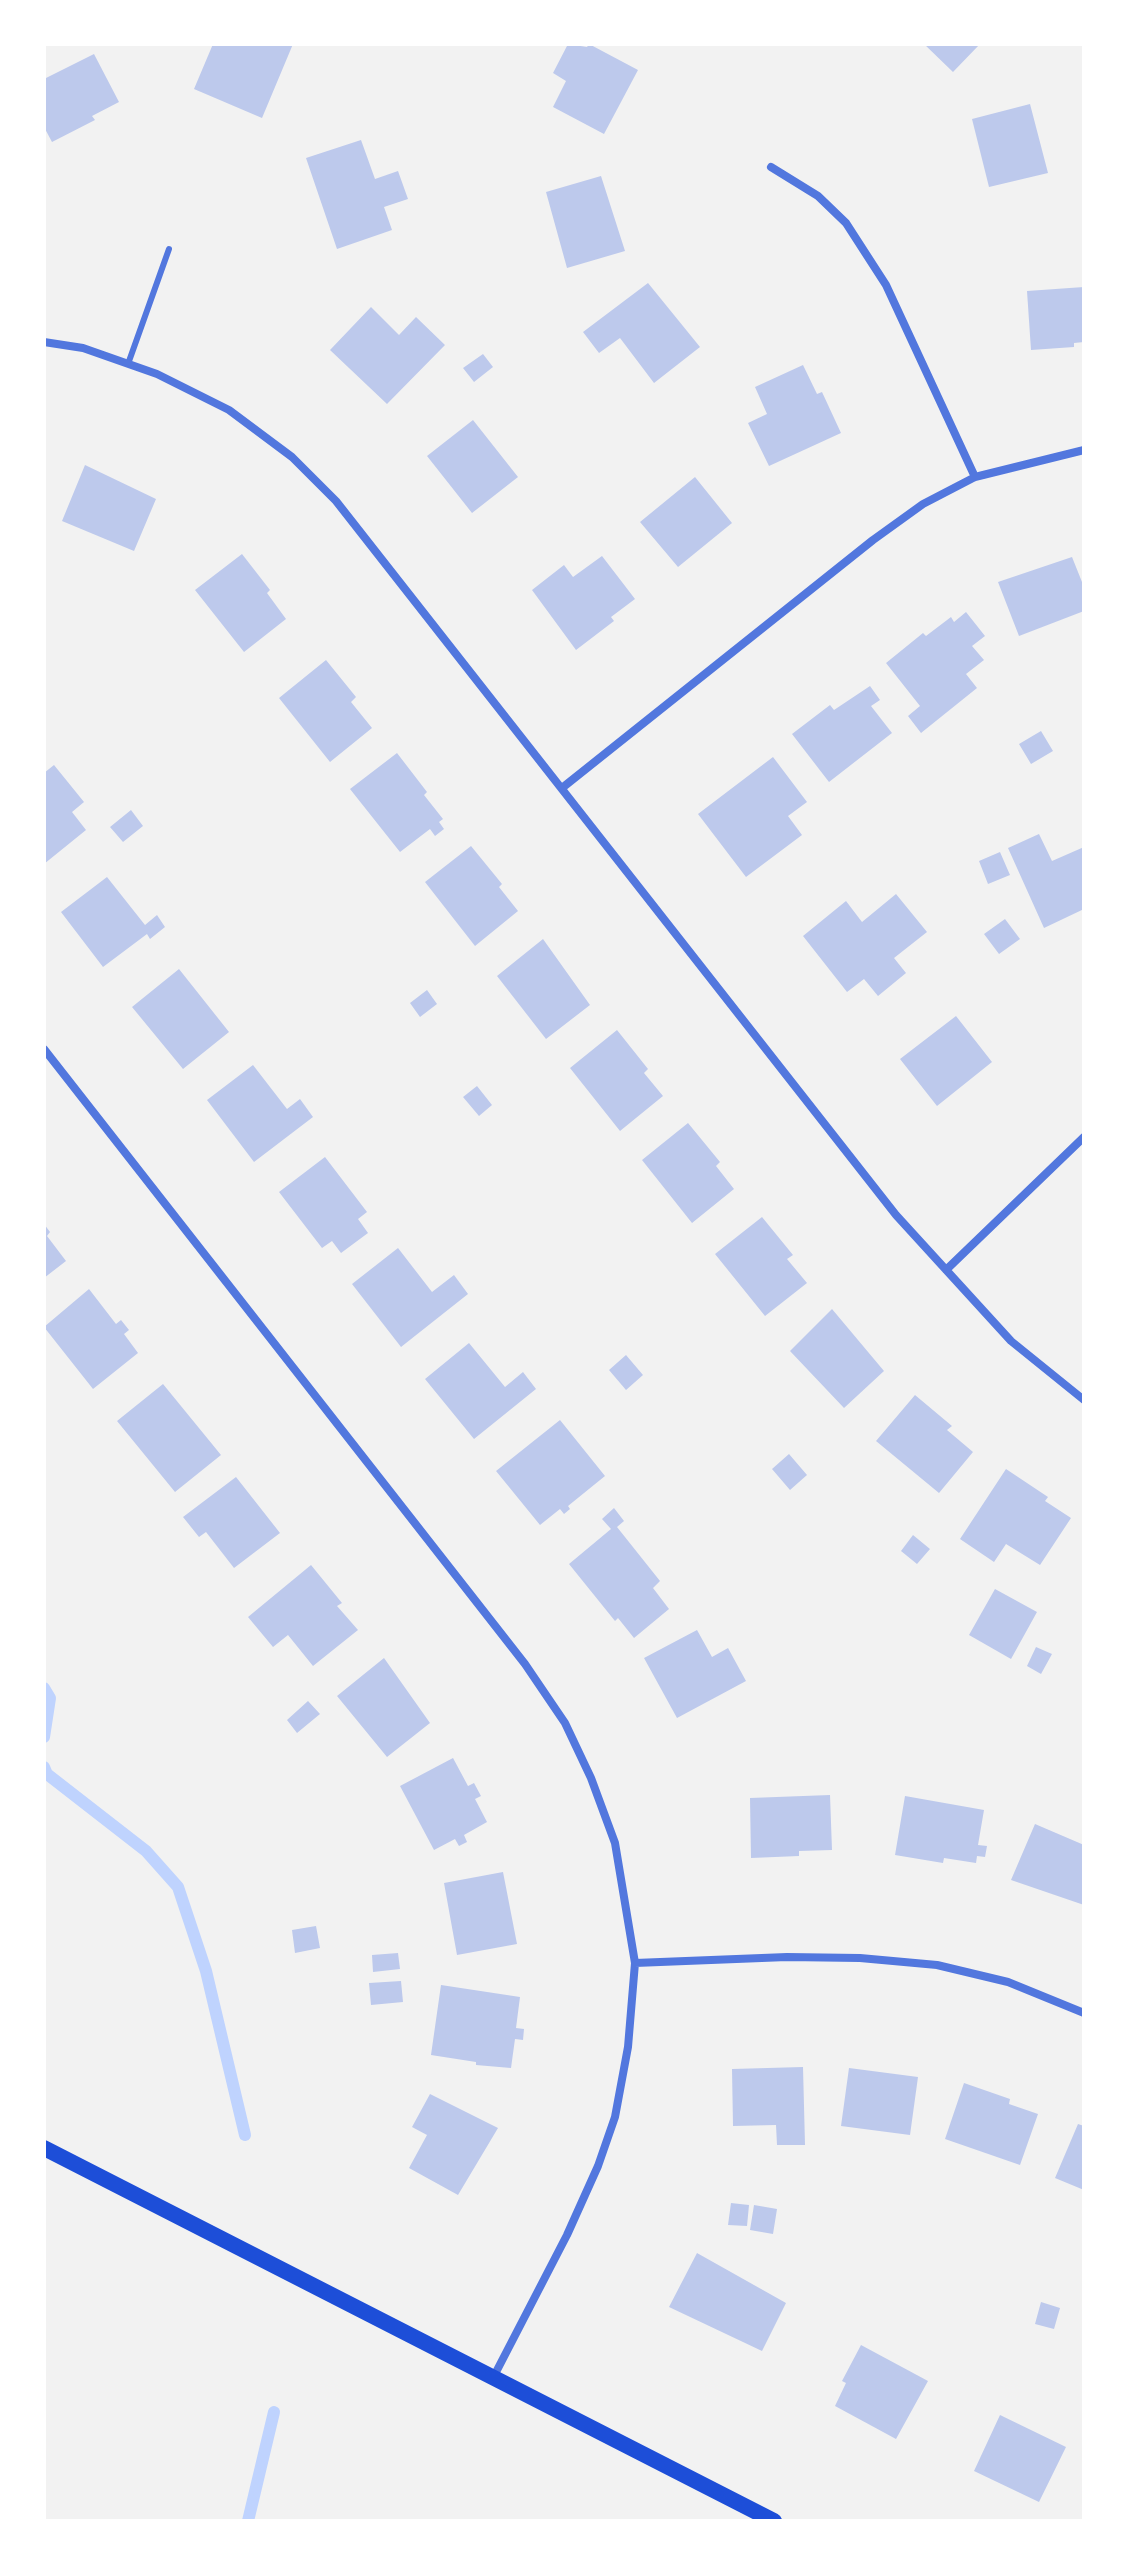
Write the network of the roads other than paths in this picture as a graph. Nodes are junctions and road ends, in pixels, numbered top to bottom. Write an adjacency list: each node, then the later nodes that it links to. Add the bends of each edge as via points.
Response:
1 (771, 167): 6 (street, via 818,196 846,223 886,285)
2 (169, 249): 4 (lane)
3 (44, 342): 4 (street, via 83,348)
4 (128, 364): 7 (street, via 229,410 292,457 336,501)
5 (1084, 450): 6 (street)
6 (975, 477): 7 (street, via 923,504 873,540)
7 (562, 788): 10 (street, via 896,1215)
8 (44, 1049): 12 (street, via 489,1618 565,1723 615,1843)
9 (1084, 1137): 10 (street)
10 (946, 1270): 11 (street, via 1011,1341)
11 (1084, 1400)
12 (635, 1963): 13 (street, via 787,1957 937,1965 1008,1982); 15 (street, via 615,2117 567,2235)
13 (1084, 2013)
14 (44, 2148): 15 (main road)
15 (494, 2376): 16 (main road)
16 (774, 2521)

